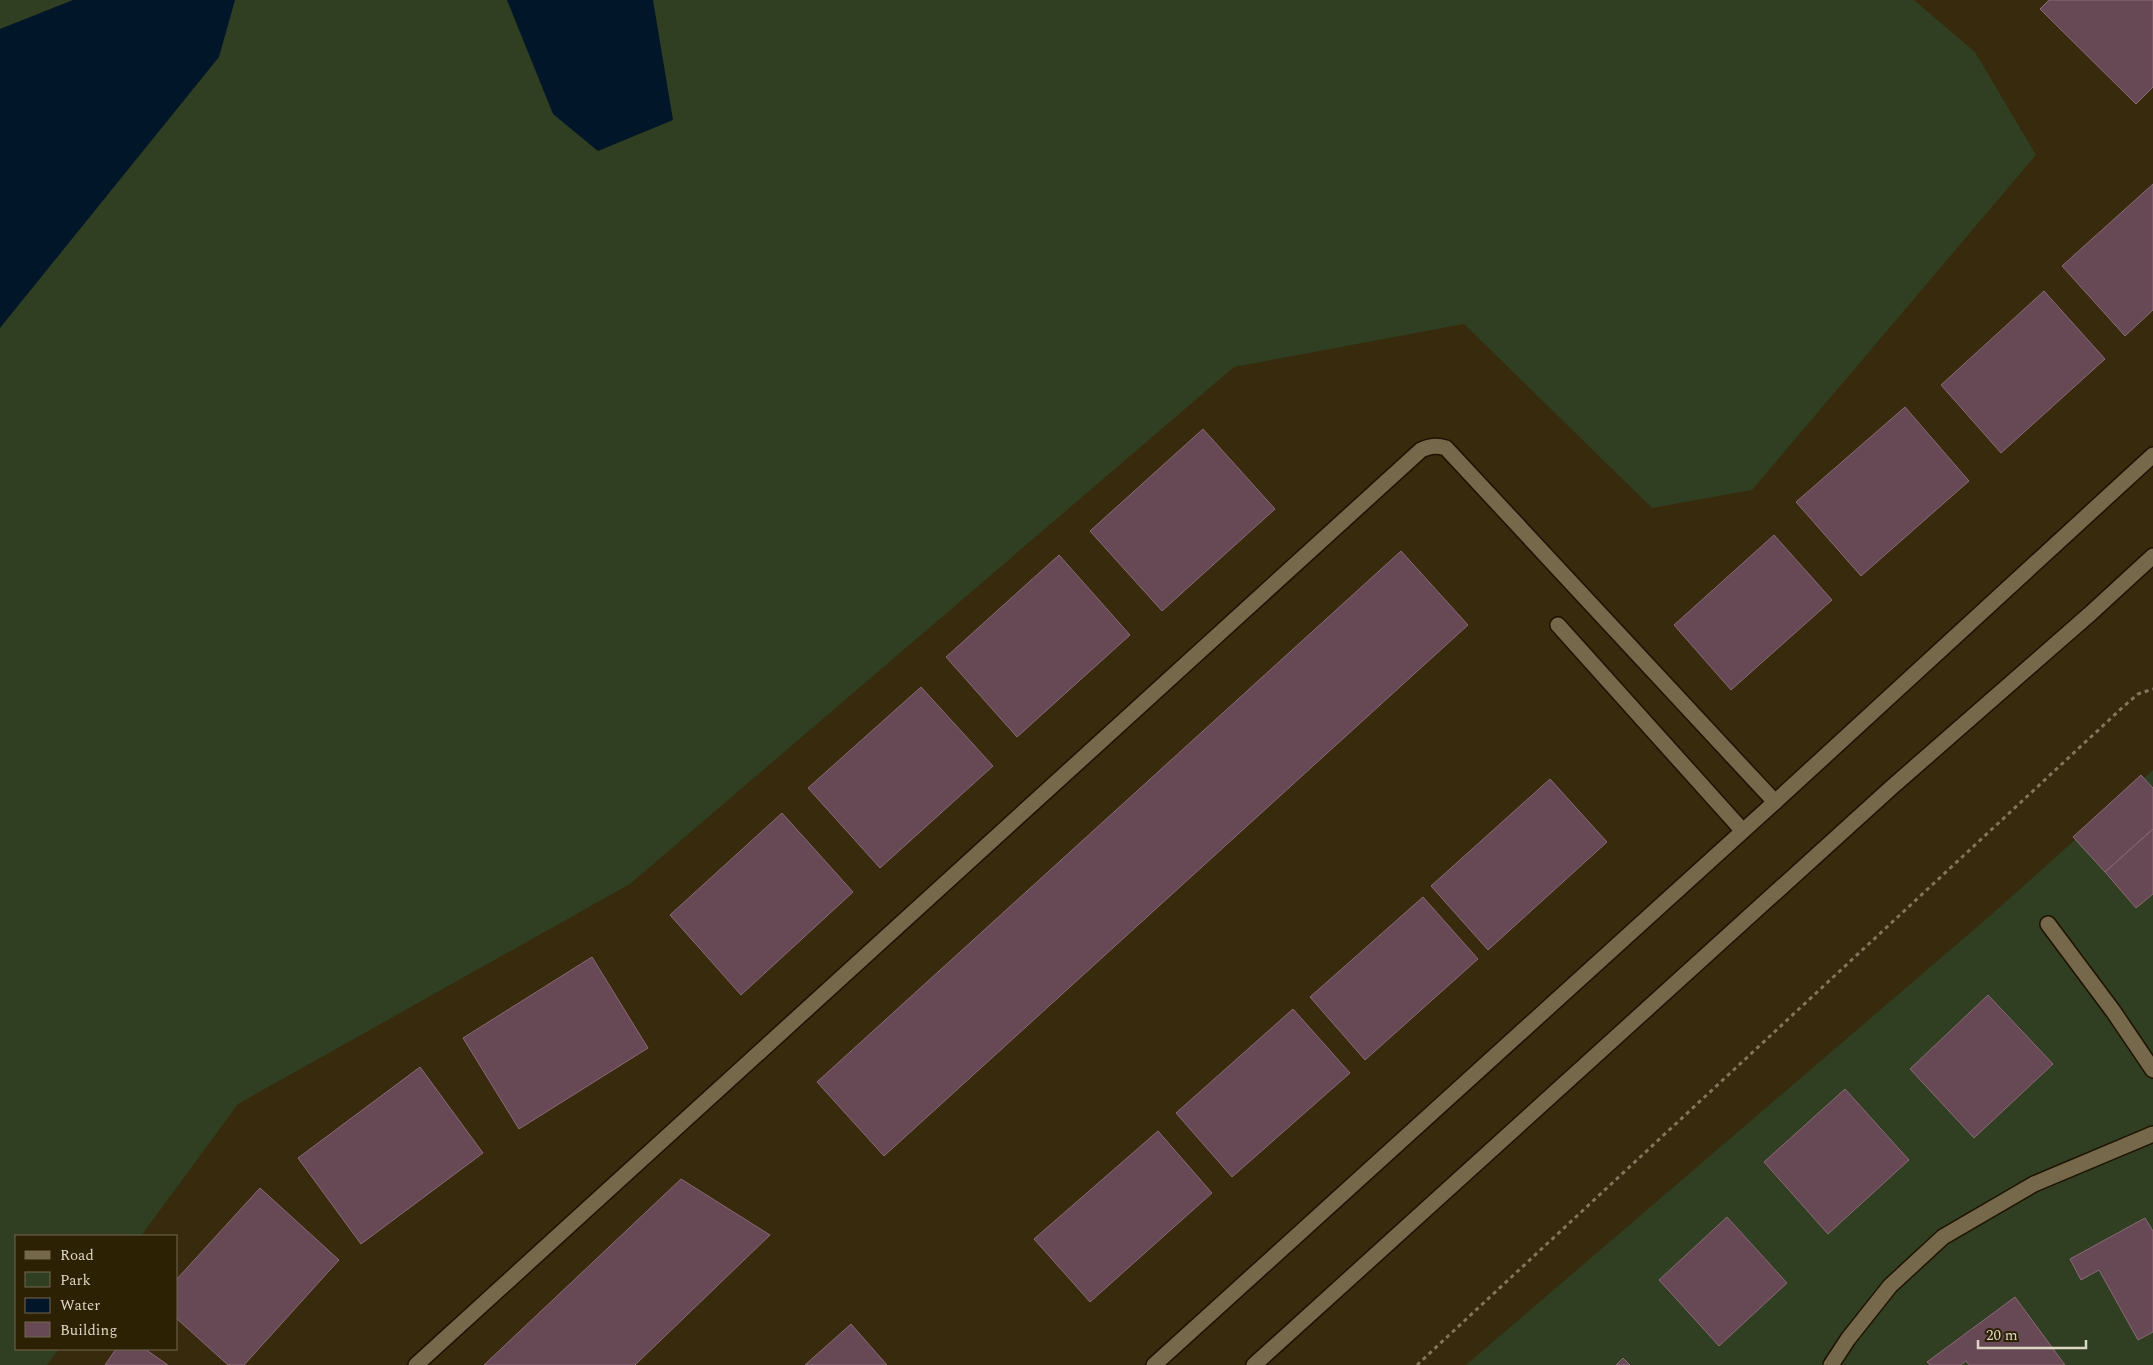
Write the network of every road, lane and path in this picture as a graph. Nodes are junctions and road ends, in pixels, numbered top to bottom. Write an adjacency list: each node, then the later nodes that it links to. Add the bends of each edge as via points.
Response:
1 (2153, 455): 5 (street)
2 (2153, 556): 12 (street, via 1892,787)
3 (1558, 625): 6 (street)
4 (2153, 689): 13 (path, via 2138,694 2123,706)
5 (1775, 802): 6 (street); 10 (street, via 1446,448 1429,446)
6 (1742, 830): 11 (street)
7 (2048, 924): 8 (street)
8 (2153, 1070)
9 (2153, 1134): 14 (street, via 2034,1184 1943,1237 1890,1286)
10 (416, 1365)
11 (1154, 1365)
12 (1254, 1365)
13 (1417, 1365)
14 (1831, 1365)

